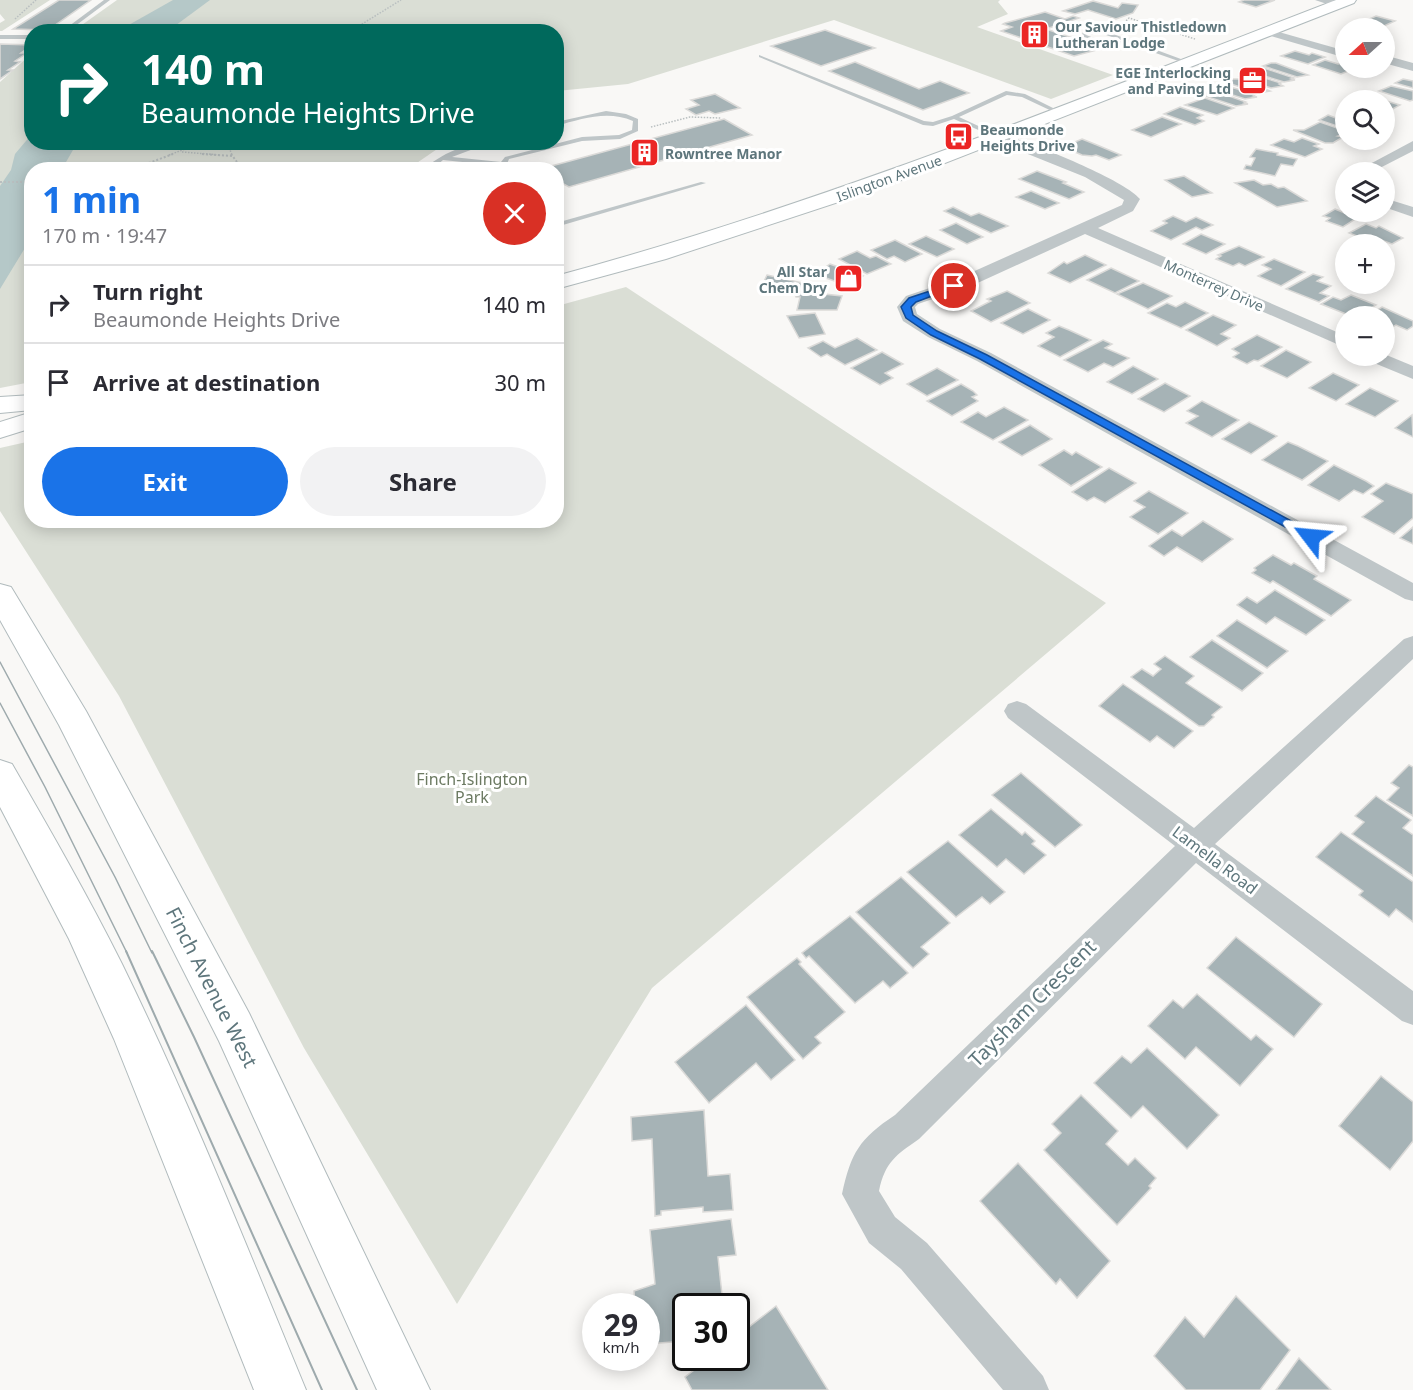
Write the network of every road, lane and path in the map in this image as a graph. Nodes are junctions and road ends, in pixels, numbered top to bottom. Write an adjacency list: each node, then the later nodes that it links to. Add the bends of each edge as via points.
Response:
1 (36, 0): 6 (path)
2 (107, 0): 8 (lane)
3 (401, 0): 9 (path)
4 (1320, 0): 5 (street)
5 (1342, 2): 10 (main road, Islington Avenue)
6 (10, 21)
7 (1076, 22): 11 (lane)
8 (74, 24)
9 (362, 24)
10 (1270, 29): 15 (street); 16 (street); 18 (main road, Islington Avenue)
11 (1104, 31): 14 (lane); 14 (lane, via 1083,36 1101,43)
12 (0, 38): 13 (lane)
13 (24, 38)
14 (1129, 43): 18 (lane)
15 (1335, 45)
16 (1335, 51)
17 (761, 56): 24 (lane, via 922,123 933,124)
18 (1186, 62): 23 (main road, Islington Avenue)
19 (1395, 62): 20 (street)
20 (1413, 67)
21 (1395, 70): 22 (street)
22 (1413, 75)
23 (1058, 112): 24 (lane, via 1023,95 1006,93); 28 (main road, Islington Avenue)
24 (954, 117): 28 (lane)
25 (721, 118): 27 (path, via 690,117)
26 (564, 122): 27 (lane, via 621,112 636,120 635,131)
27 (630, 133): 29 (lane)
28 (998, 137): 50 (street, via 1104,181 1132,199 1128,208); 51 (main road, Islington Avenue, via 770,220)
29 (564, 144)
30 (1413, 145): 43 (street)
31 (183, 150): 35 (path)
32 (230, 150): 36 (path)
33 (466, 150): 37 (lane)
34 (539, 150): 42 (lane, via 507,158)
35 (178, 152): 36 (path); 38 (path)
36 (232, 156): 39 (path)
37 (442, 158): 40 (lane); 41 (lane)
38 (151, 162)
39 (237, 162)
40 (437, 162)
41 (470, 162)
42 (507, 162)
43 (1381, 162)
44 (0, 182): 45 (path)
45 (24, 182)
46 (703, 183): 49 (lane)
47 (1395, 206): 48 (street)
48 (1413, 212)
49 (564, 223)
50 (1083, 227): 52 (street, Monterrey Drive); 55 (street, via 965,282 912,300 906,307 909,316)
51 (564, 281)
52 (1335, 339)
53 (1395, 365): 54 (street)
54 (1413, 373)
55 (1413, 593)
56 (0, 594): 63 (main road, Finch Avenue West, via 74,720 234,1027)
57 (1413, 645): 60 (street, Taysham Crescent)
58 (1017, 711): 60 (street, Lamella Road)
59 (0, 774): 62 (main road, via 109,980)
60 (1195, 845): 61 (street, Lamella Road); 64 (street, Taysham Crescent, via 907,1127 883,1143 866,1164 860,1194 882,1230 914,1256)
61 (1413, 1010)
62 (280, 1390)
63 (404, 1390)
64 (1029, 1390)

